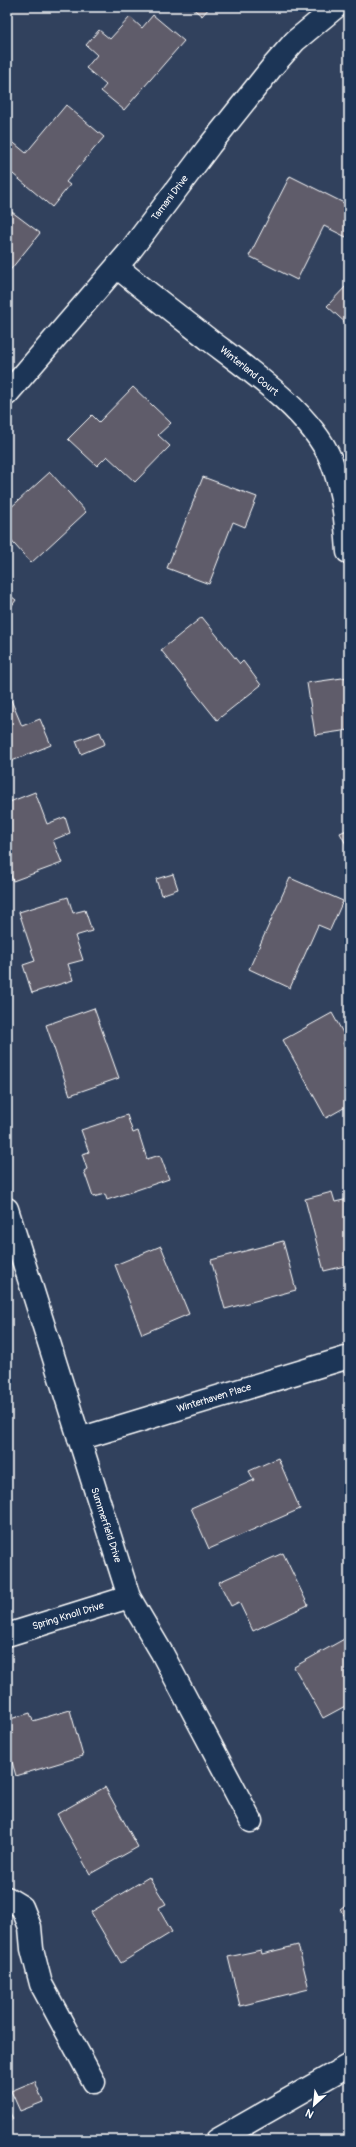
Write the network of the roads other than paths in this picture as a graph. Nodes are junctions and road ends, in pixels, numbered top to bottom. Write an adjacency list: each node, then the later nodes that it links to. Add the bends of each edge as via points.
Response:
1 (336, 7): 2 (street, Tamani Drive, via 295,41 273,66 218,133)
2 (117, 267): 3 (street, Tamani Drive); 4 (street, Winterland Court, via 272,388 312,430 330,459 339,482 345,509)
3 (7, 394)
4 (348, 552)
5 (7, 1209): 6 (street, Summerfield Drive)
6 (13, 1248): 8 (street, Summerfield Drive)
7 (349, 1357): 8 (street, Winterhaven Place)
8 (79, 1439): 9 (street, Summerfield Drive)
9 (129, 1597): 10 (street, Spring Knoll Drive); 11 (street, Summerfield Drive, via 162,1653)
10 (7, 1635)
11 (251, 1821)
12 (7, 1898): 14 (street, via 22,1907 30,1927 32,1949 41,1984)
13 (349, 2065): 15 (street)
14 (94, 2082)
15 (217, 2140)

